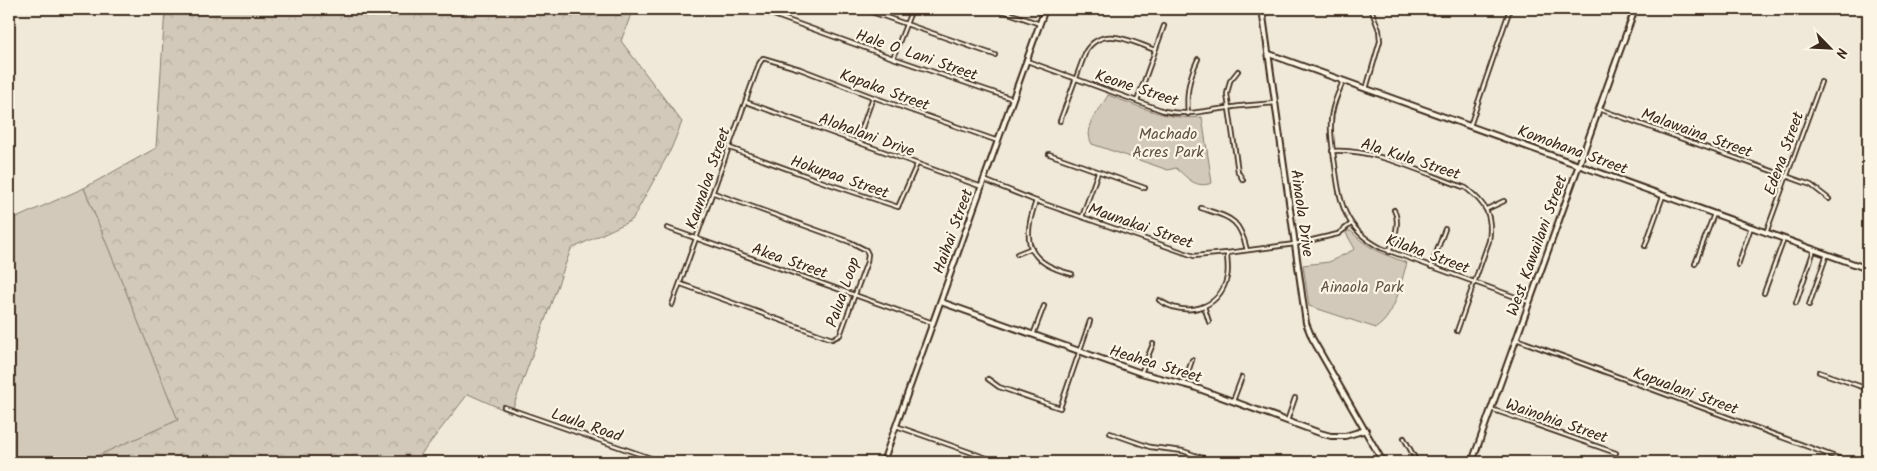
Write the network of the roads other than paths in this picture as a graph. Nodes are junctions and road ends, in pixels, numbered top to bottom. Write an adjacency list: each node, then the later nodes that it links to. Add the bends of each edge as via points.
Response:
1 (757, 9): 19 (street, Hale O Lani Street)
2 (863, 9): 12 (street)
3 (912, 9): 12 (street)
4 (997, 9): 13 (street)
5 (1045, 9): 13 (street, Haihai Street)
6 (1262, 9): 16 (street, Ainaola Drive)
7 (1371, 9): 26 (street, via 1380,30 1380,41)
8 (1510, 9): 36 (street)
9 (1536, 9): 11 (street)
10 (1635, 9): 33 (street, West Kawailani Street)
11 (1552, 11)
12 (906, 24): 17 (street); 19 (street)
13 (1040, 24): 21 (street, Haihai Street)
14 (1164, 26): 15 (street)
15 (1155, 50): 23 (street, via 1118,36 1102,37 1089,46); 29 (street)
16 (1269, 54): 24 (street, Komohana Street); 31 (street, Ainaola Drive)
17 (995, 55)
18 (764, 58): 27 (street, Kapaka Street); 30 (street, Kaunaloa Street)
19 (893, 58): 28 (street, Hale O Lani Street)
20 (1198, 59): 34 (street, via 1188,82)
21 (1026, 61): 23 (street, Keone Street); 28 (street, Haihai Street)
22 (1238, 71): 32 (street, via 1228,88)
23 (1075, 78): 29 (street, Keone Street); 35 (street)
24 (1343, 81): 26 (street, Komohana Street); 40 (street, Kilaha Street, via 1330,122)
25 (1821, 82): 45 (street, Edena Street)
26 (1366, 89): 36 (street, Komohana Street)
27 (873, 97): 37 (street, Kapaka Street); 38 (street)
28 (1013, 99): 37 (street, Haihai Street)
29 (1137, 101): 34 (street, Keone Street, via 1164,111)
30 (746, 102): 38 (street, Alohalani Drive); 39 (street, Kaunaloa Street)
31 (1274, 103): 32 (street, Keone Street); 67 (street, Ainaola Drive)
32 (1228, 108): 34 (street, Keone Street); 47 (street, via 1238,172)
33 (1599, 109): 43 (street, West Kawailani Street); 45 (street, Malawaina Street)
34 (1188, 114)
35 (1060, 121)
36 (1470, 126): 43 (street, Komohana Street)
37 (998, 141): 46 (street, Haihai Street)
38 (857, 142): 42 (street, Alohalani Drive)
39 (730, 148): 42 (street, Hokupaa Street, via 898,207); 50 (street, Kaunaloa Street)
40 (1332, 151): 56 (street, Ala Kula Street, via 1368,153 1466,188 1479,198); 60 (street, Kilaha Street, via 1339,197)
41 (1049, 154): 44 (street)
42 (917, 164): 48 (street, Alohalani Drive)
43 (1578, 165): 51 (street, Komohana Street); 87 (street, West Kawailani Street)
44 (1098, 172): 49 (street); 59 (street)
45 (1786, 176): 52 (street, Malawaina Street, via 1811,185); 64 (street, Edena Street)
46 (984, 180): 48 (street, Haihai Street); 53 (street, Maunakai Street)
47 (1243, 180)
48 (982, 187): 86 (street, Haihai Street)
49 (1145, 188)
50 (714, 193): 65 (street, Kaunaloa Street); 84 (street, Palua Loop, via 862,247 868,254 867,262)
51 (1663, 196): 58 (street, Komohana Street); 68 (street)
52 (1829, 199)
53 (1036, 200): 59 (street, Maunakai Street); 69 (street, via 1028,234)
54 (1504, 201): 56 (street)
55 (1201, 208): 70 (street, via 1233,221 1241,230)
56 (1486, 209): 81 (street, via 1491,228 1489,241)
57 (1394, 210): 72 (street, via 1398,217 1397,226)
58 (1714, 214): 61 (street, Komohana Street); 76 (street)
59 (1082, 217): 73 (street, Maunakai Street, via 1186,254)
60 (1351, 224): 67 (street, Maunakai Street, via 1338,234); 72 (street, Kilaha Street, via 1370,242)
61 (1751, 227): 64 (street, Komohana Street); 77 (street)
62 (667, 228): 65 (street, Akea Street)
63 (1446, 229): 78 (street)
64 (1766, 232): 66 (street, Komohana Street)
65 (697, 239): 82 (street, Kaunaloa Street); 84 (street, Akea Street)
66 (1784, 239): 71 (street, Komohana Street); 83 (street)
67 (1295, 244): 70 (street, Maunakai Street); 114 (street, Ainaola Drive, via 1306,323)
68 (1645, 246)
69 (1032, 248): 74 (street); 80 (street, via 1045,265)
70 (1247, 250): 73 (street, Maunakai Street)
71 (1814, 250): 75 (street, Komohana Street); 88 (street)
72 (1389, 252): 78 (street, Kilaha Street)
73 (1227, 253): 92 (street, via 1227,277 1218,295)
74 (1017, 254)
75 (1827, 254): 79 (street, Komohana Street); 90 (street)
76 (1695, 264)
77 (1738, 265)
78 (1432, 267): 81 (street, Kilaha Street)
79 (1868, 269)
80 (1072, 274)
81 (1474, 282): 87 (street, Kilaha Street); 96 (street)
82 (681, 284): 84 (street, Palua Loop, via 832,339 840,336); 89 (street, Kaunaloa Street)
83 (1764, 293)
84 (855, 295): 94 (street, Akea Street)
85 (1159, 300): 92 (street, via 1181,310)
86 (940, 302): 94 (street, Haihai Street); 97 (street, Heahea Street)
87 (1530, 302): 98 (street, West Kawailani Street)
88 (1796, 303)
89 (672, 305)
90 (1809, 305)
91 (1044, 306): 97 (street)
92 (1204, 306): 95 (street)
93 (1090, 321): 100 (street)
94 (933, 322): 113 (street, Haihai Street)
95 (1209, 322)
96 (1457, 332)
97 (1033, 335): 100 (street, Heahea Street)
98 (1516, 338): 111 (street, West Kawailani Street); 125 (street, Kapualani Street)
99 (1153, 344): 103 (street)
100 (1080, 351): 103 (street, Heahea Street); 105 (street, via 1060,408 999,387)
101 (1192, 360): 106 (street)
102 (1819, 372): 107 (street)
103 (1141, 373): 106 (street, Heahea Street)
104 (1242, 377): 109 (street)
105 (988, 378)
106 (1184, 384): 109 (street, Heahea Street)
107 (1868, 389)
108 (1295, 398): 112 (street)
109 (1233, 401): 112 (street, Heahea Street)
110 (504, 407): 118 (street, Laula Road)
111 (1491, 409): 117 (street, Wainohia Street); 124 (street, West Kawailani Street)
112 (1287, 421): 114 (street, Heahea Street, via 1337,436)
113 (896, 426): 119 (street, Haihai Street); 120 (street)
114 (1366, 430): 122 (street, Ainaola Drive)
115 (1110, 433): 121 (street, via 1150,447 1183,451)
116 (1404, 438): 123 (street)
117 (1616, 453)
118 (662, 462)
119 (883, 462)
120 (998, 462)
121 (1214, 462)
122 (1383, 462)
123 (1417, 462)
124 (1472, 462)
125 (1849, 462)

